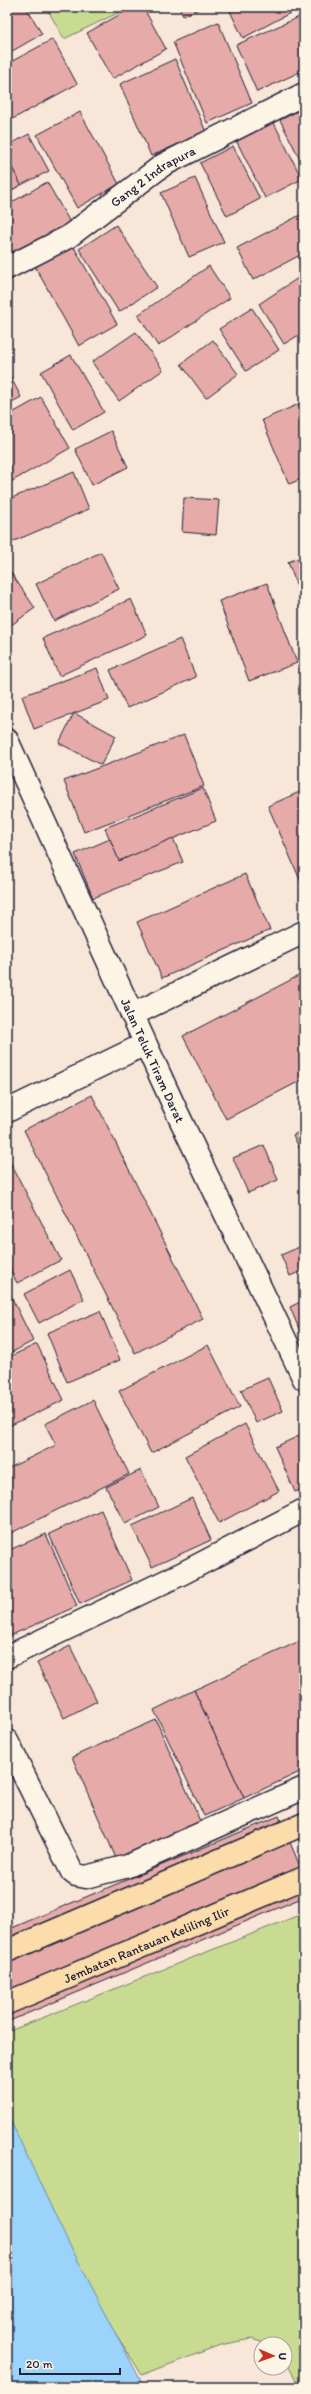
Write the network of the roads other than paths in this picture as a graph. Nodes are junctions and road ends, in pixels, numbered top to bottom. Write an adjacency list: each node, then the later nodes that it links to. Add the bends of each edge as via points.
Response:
1 (304, 94): 2 (street, Gang 2 Indrapura, via 163,165 68,237)
2 (7, 268)
3 (7, 740): 5 (street, Jalan Teluk Tiram Darat)
4 (304, 932): 5 (street)
5 (132, 1015): 6 (street, Jalan Teluk Tiram Darat)
6 (145, 1044): 7 (street); 8 (street, Jalan Teluk Tiram Darat)
7 (7, 1111)
8 (304, 1379)
9 (304, 1510): 10 (street, via 183,1573)
10 (7, 1657)
11 (7, 1741): 12 (street, via 72,1872 80,1877 128,1866)
12 (304, 1788)
13 (304, 1824): 15 (main road)
14 (294, 1882): 16 (main road, Jembatan Rantauan Keliling Ilir)
15 (7, 1951)
16 (7, 2003)

